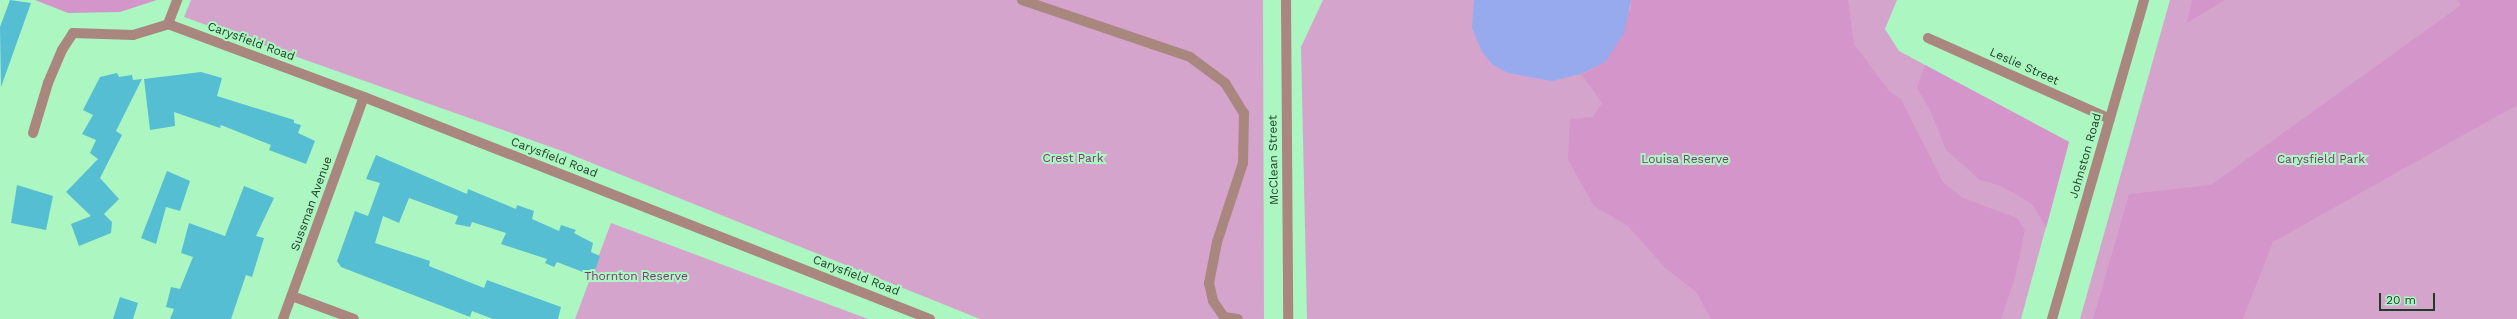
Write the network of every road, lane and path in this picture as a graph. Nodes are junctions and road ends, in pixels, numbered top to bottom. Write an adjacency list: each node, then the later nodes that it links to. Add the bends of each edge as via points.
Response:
1 (177, 0): 5 (street)
2 (1022, 0): 14 (street, via 1190,57 1225,83 1244,113 1243,163 1217,242 1209,283 1213,301 1224,316)
3 (1286, 0): 15 (street, McClean Street)
4 (2144, 0): 8 (street, Johnston Road)
5 (168, 24): 7 (street, Carysfield Road); 9 (street, via 133,34 73,33 62,50 48,83)
6 (1928, 38): 8 (street, Leslie Street)
7 (364, 97): 10 (street, Sussman Avenue); 13 (street, Carysfield Road)
8 (2110, 119): 16 (street, Johnston Road)
9 (33, 133)
10 (292, 296): 11 (street, Sussman Avenue); 12 (street)
11 (283, 319)
12 (354, 319)
13 (930, 319)
14 (1238, 319)
15 (1288, 319)
16 (2052, 319)

